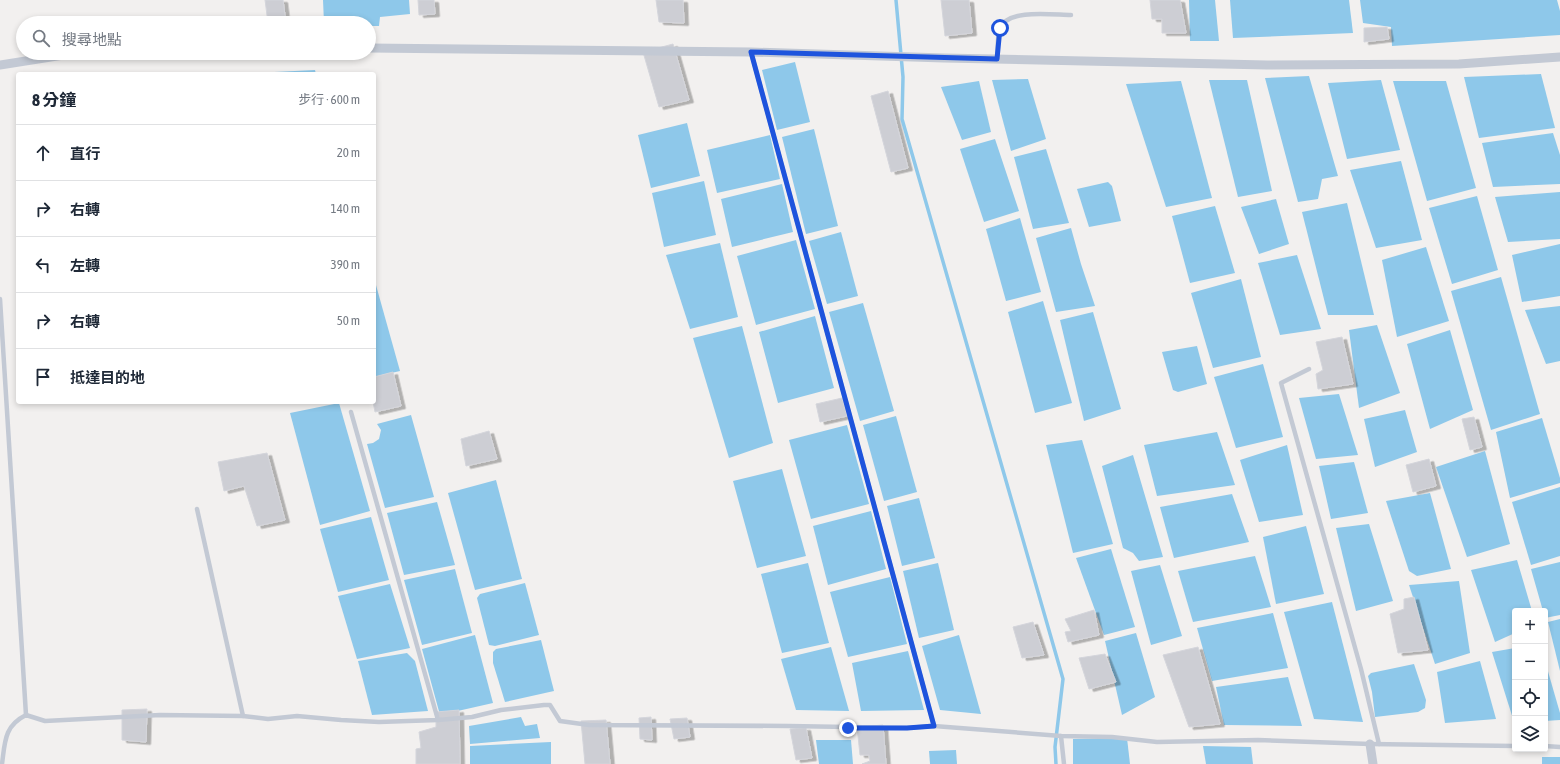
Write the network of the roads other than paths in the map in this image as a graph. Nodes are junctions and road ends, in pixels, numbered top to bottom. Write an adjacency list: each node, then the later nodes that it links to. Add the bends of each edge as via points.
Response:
1 (1072, 15): 5 (lane, via 1016,15 1008,19 1000,28)
2 (376, 48): 3 (street)
3 (751, 52): 5 (street); 15 (lane)
4 (1560, 57): 5 (street, via 1459,64 1267,65)
5 (997, 59)
6 (32, 60): 7 (street)
7 (0, 65)
8 (0, 298): 12 (lane)
9 (1309, 369): 17 (lane, via 1281,383 1361,669)
10 (350, 412): 14 (lane)
11 (197, 509): 13 (lane)
12 (26, 715): 13 (lane, via 45,720 160,715); 21 (lane, via 17,720 8,731)
13 (243, 716): 14 (lane, via 268,719 297,716 379,722)
14 (438, 720): 15 (lane, via 550,705 560,721 589,725 900,728)
15 (934, 726): 16 (lane)
16 (1061, 736): 17 (lane, via 1112,737 1157,742 1258,740); 22 (lane)
17 (1375, 744): 18 (lane); 23 (street)
18 (1512, 746)
19 (1548, 746): 20 (lane)
20 (1560, 747)
21 (2, 764)
22 (1064, 764)
23 (1373, 764)

